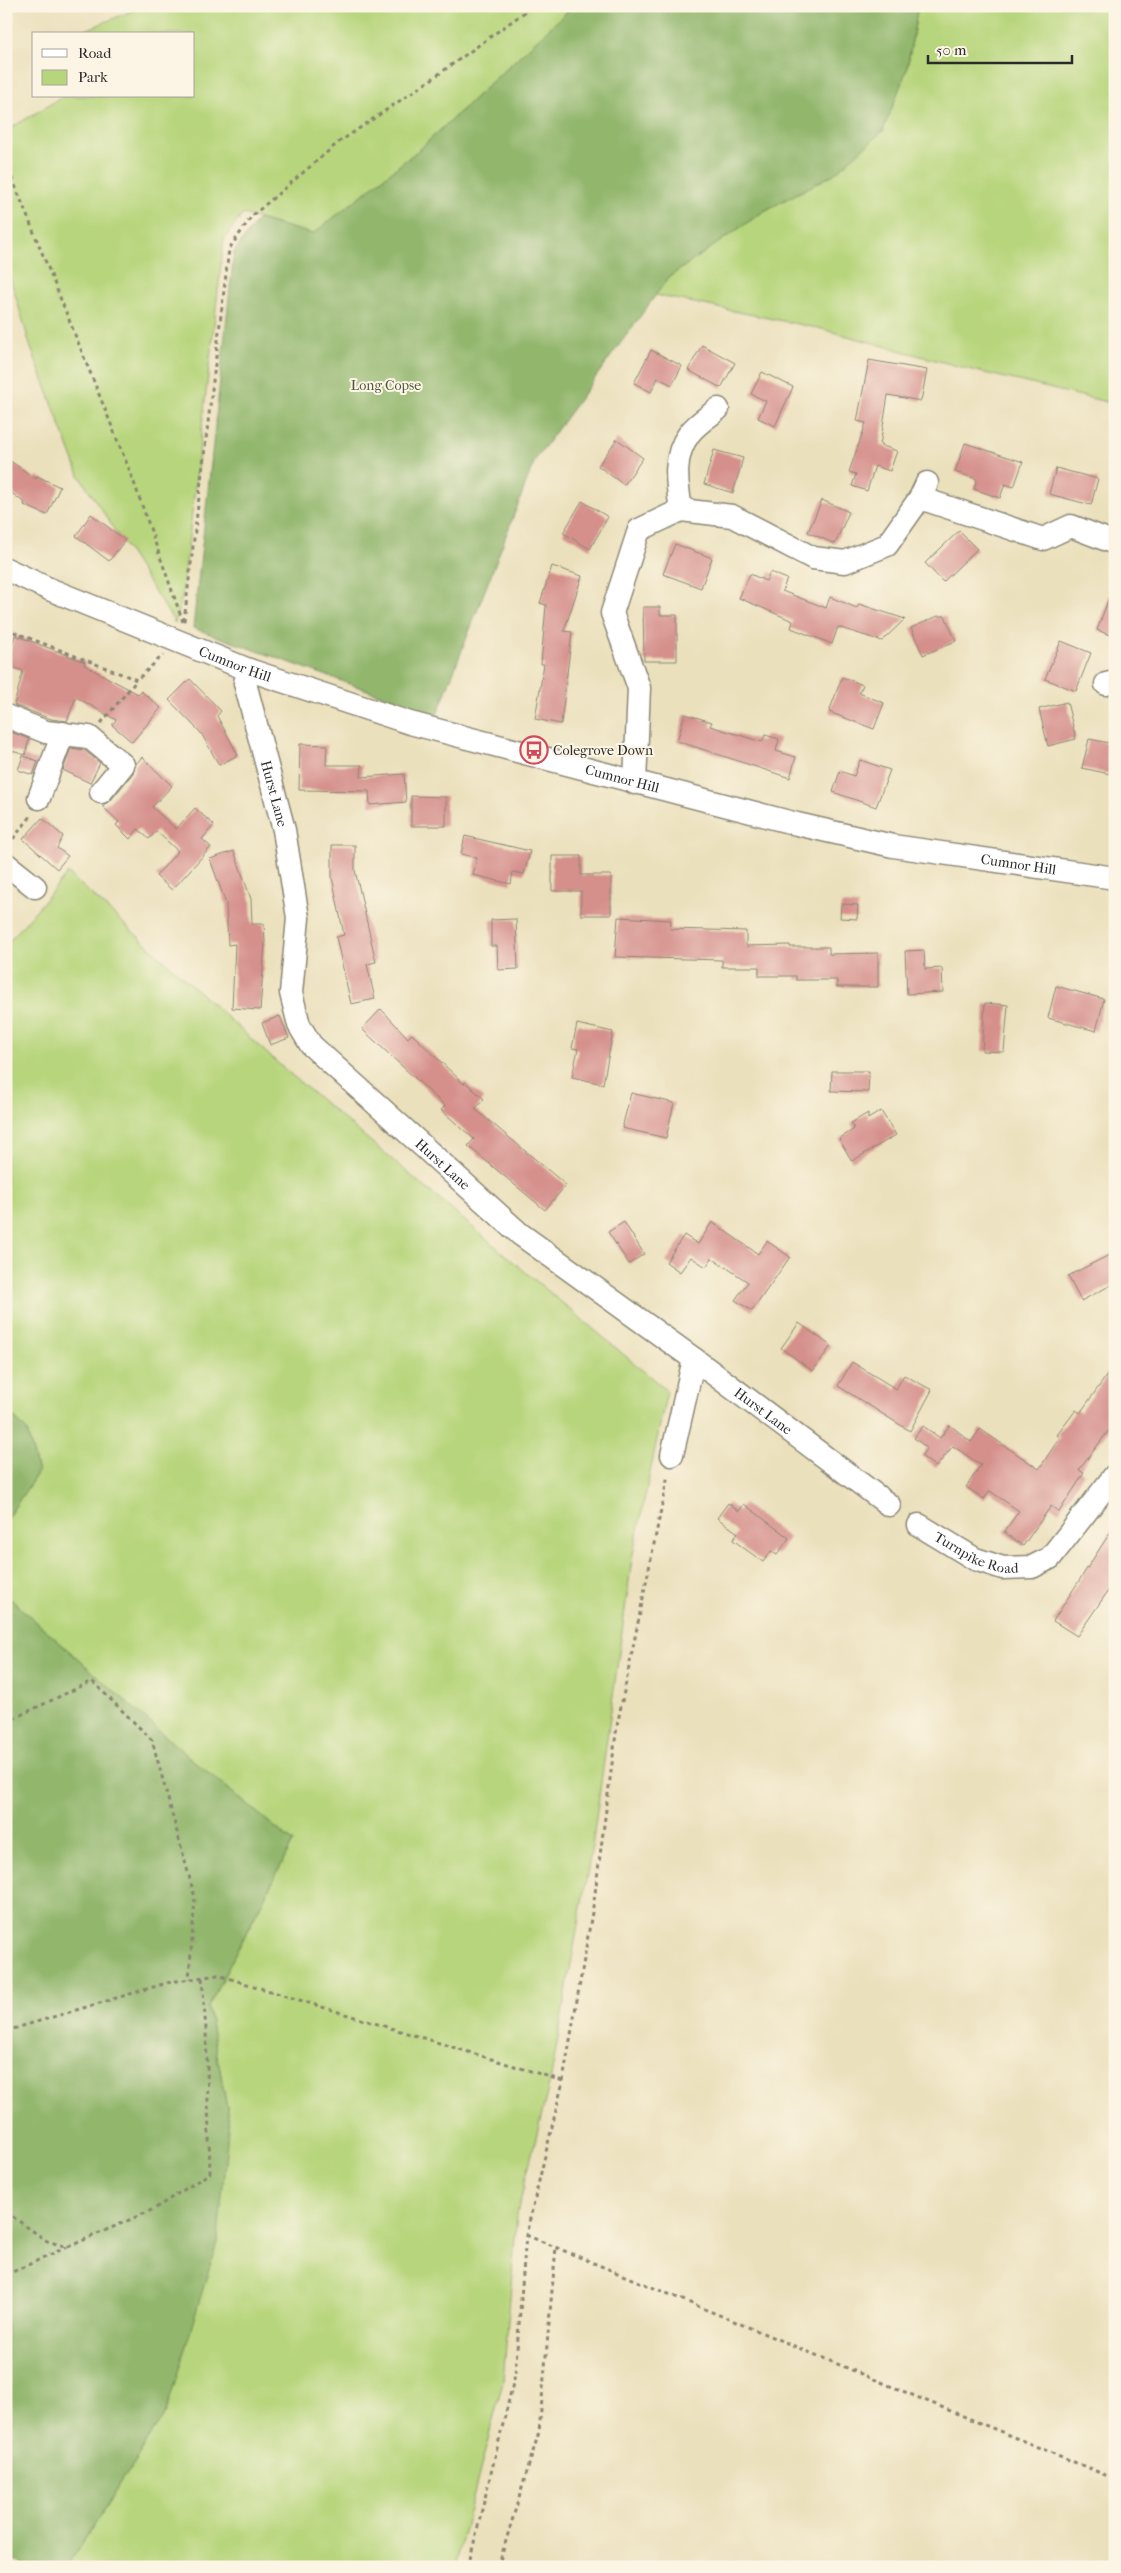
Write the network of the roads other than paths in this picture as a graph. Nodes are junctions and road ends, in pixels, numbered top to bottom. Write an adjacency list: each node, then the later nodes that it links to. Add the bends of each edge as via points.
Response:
1 (718, 409): 2 (street, via 689,434 677,460)
2 (681, 510): 3 (street, via 732,516 813,558 845,562 887,545 923,490 942,505 1043,539 1071,526); 8 (street, via 639,530 612,614 640,688)
3 (1115, 543)
4 (6, 569): 5 (street, Cumnor Hill)
5 (249, 670): 8 (street, Cumnor Hill, via 410,723); 14 (street, Hurst Lane, via 245,683 284,830 298,918 291,993 299,1025 311,1044 520,1234)
6 (6, 716): 7 (street, via 46,732)
7 (63, 733): 9 (street, via 89,737 123,765); 10 (street)
8 (635, 783): 12 (street, Cumnor Hill, via 893,846)
9 (100, 792)
10 (39, 798)
11 (6, 864): 13 (street)
12 (1115, 878)
13 (35, 887)
14 (694, 1359): 15 (street); 17 (street, Hurst Lane)
15 (672, 1455)
16 (1115, 1475): 18 (street, Turnpike Road, via 1050,1558 1032,1567 1003,1568 975,1559)
17 (889, 1505)
18 (919, 1525)

